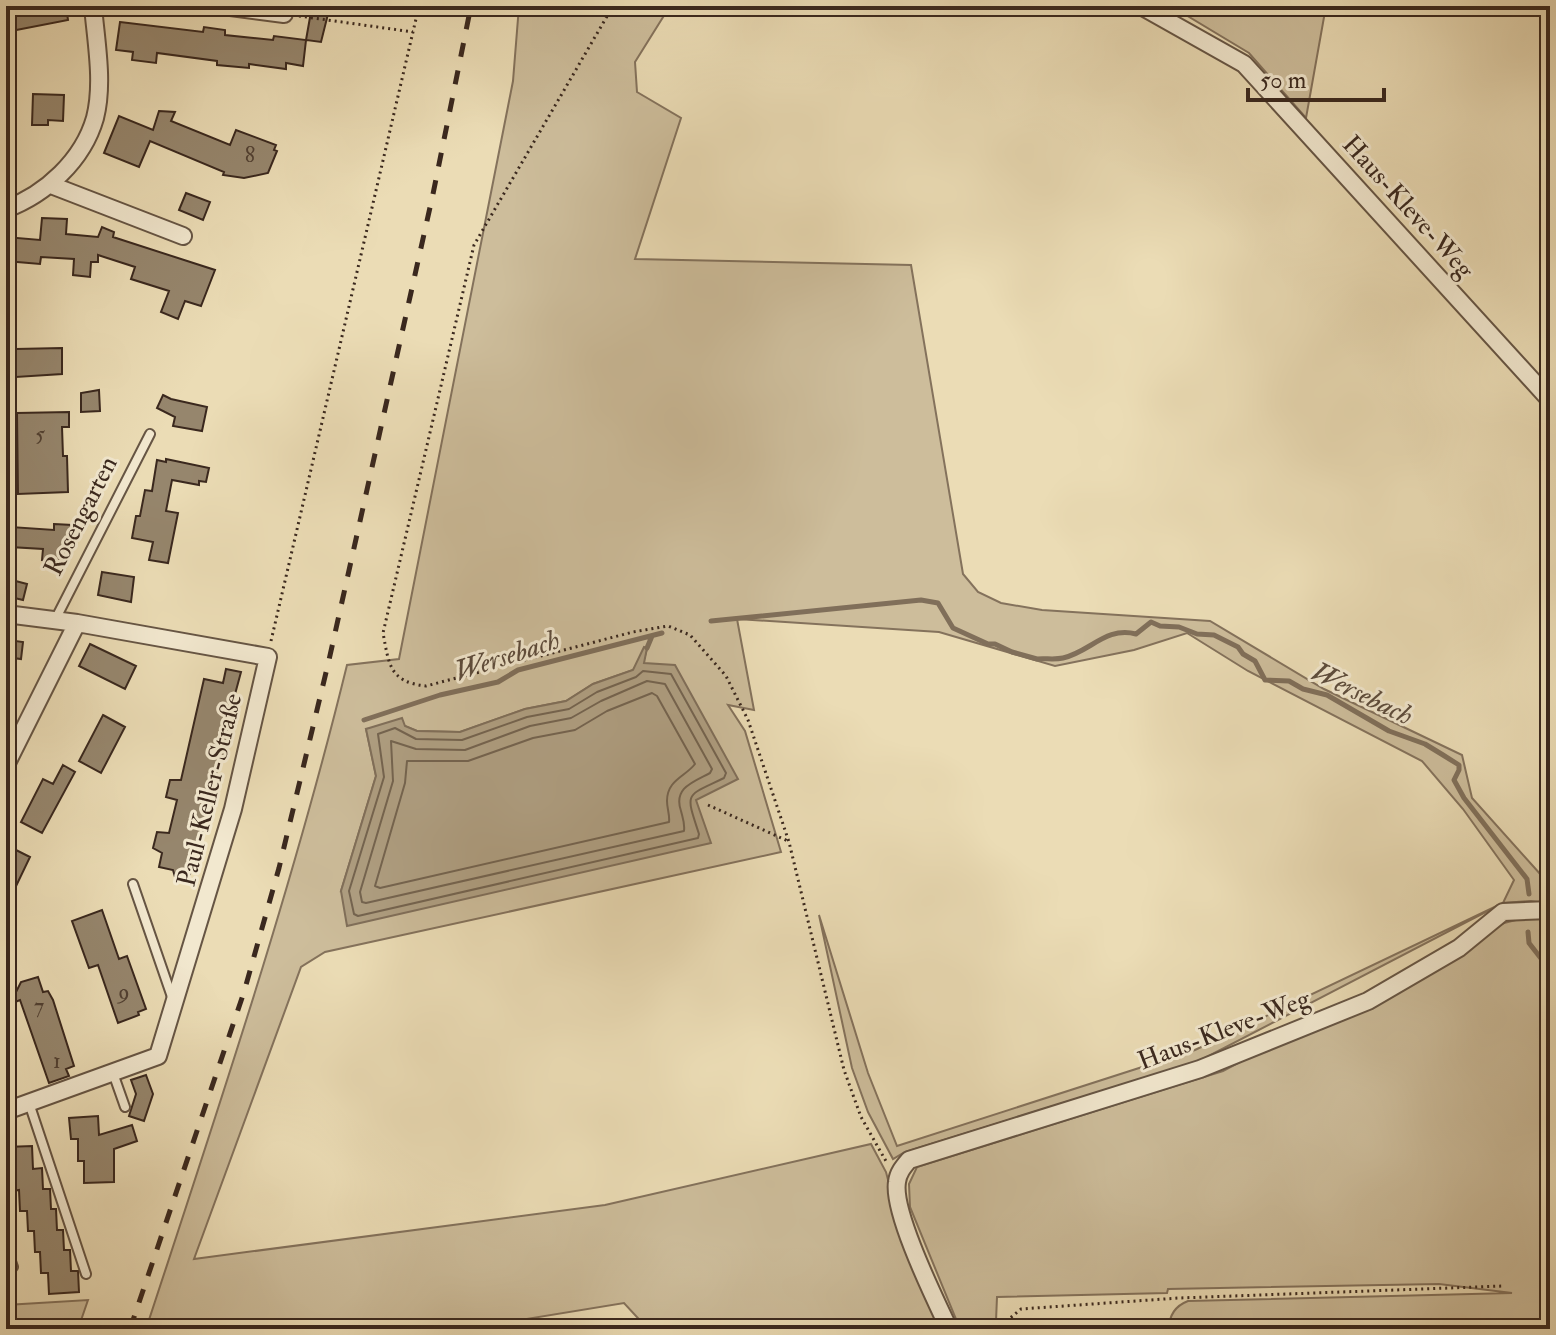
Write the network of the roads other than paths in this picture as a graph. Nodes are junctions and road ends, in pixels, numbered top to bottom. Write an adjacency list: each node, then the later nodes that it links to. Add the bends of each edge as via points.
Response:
1 (93, 6): 6 (street, via 99,83 95,119 78,153)
2 (223, 6): 4 (street)
3 (1141, 6): 9 (street, Haus-Kleve-Weg, via 1244,64)
4 (284, 14)
5 (6, 179): 7 (lane)
6 (51, 185): 7 (street); 8 (street)
7 (10, 207)
8 (183, 236)
9 (1550, 400)
10 (150, 434): 12 (lane, Rosengarten)
11 (6, 614): 12 (street)
12 (55, 621): 13 (street)
13 (77, 623): 14 (street); 17 (street, Paul-Keller-Straße, via 268,657 233,809)
14 (6, 765)
15 (133, 884): 17 (lane)
16 (1550, 910): 25 (street, Haus-Kleve-Weg, via 1503,912 1459,948 1368,1001 1200,1069 909,1160 896,1185 903,1218)
17 (175, 1005): 18 (street, Paul-Keller-Straße, via 158,1056)
18 (113, 1073): 19 (street, Paul-Keller-Straße); 20 (lane)
19 (29, 1103): 21 (street, Paul-Keller-Straße); 24 (lane)
20 (125, 1107)
21 (6, 1111)
22 (6, 1247): 23 (lane)
23 (13, 1267)
24 (86, 1274)
25 (949, 1329)

